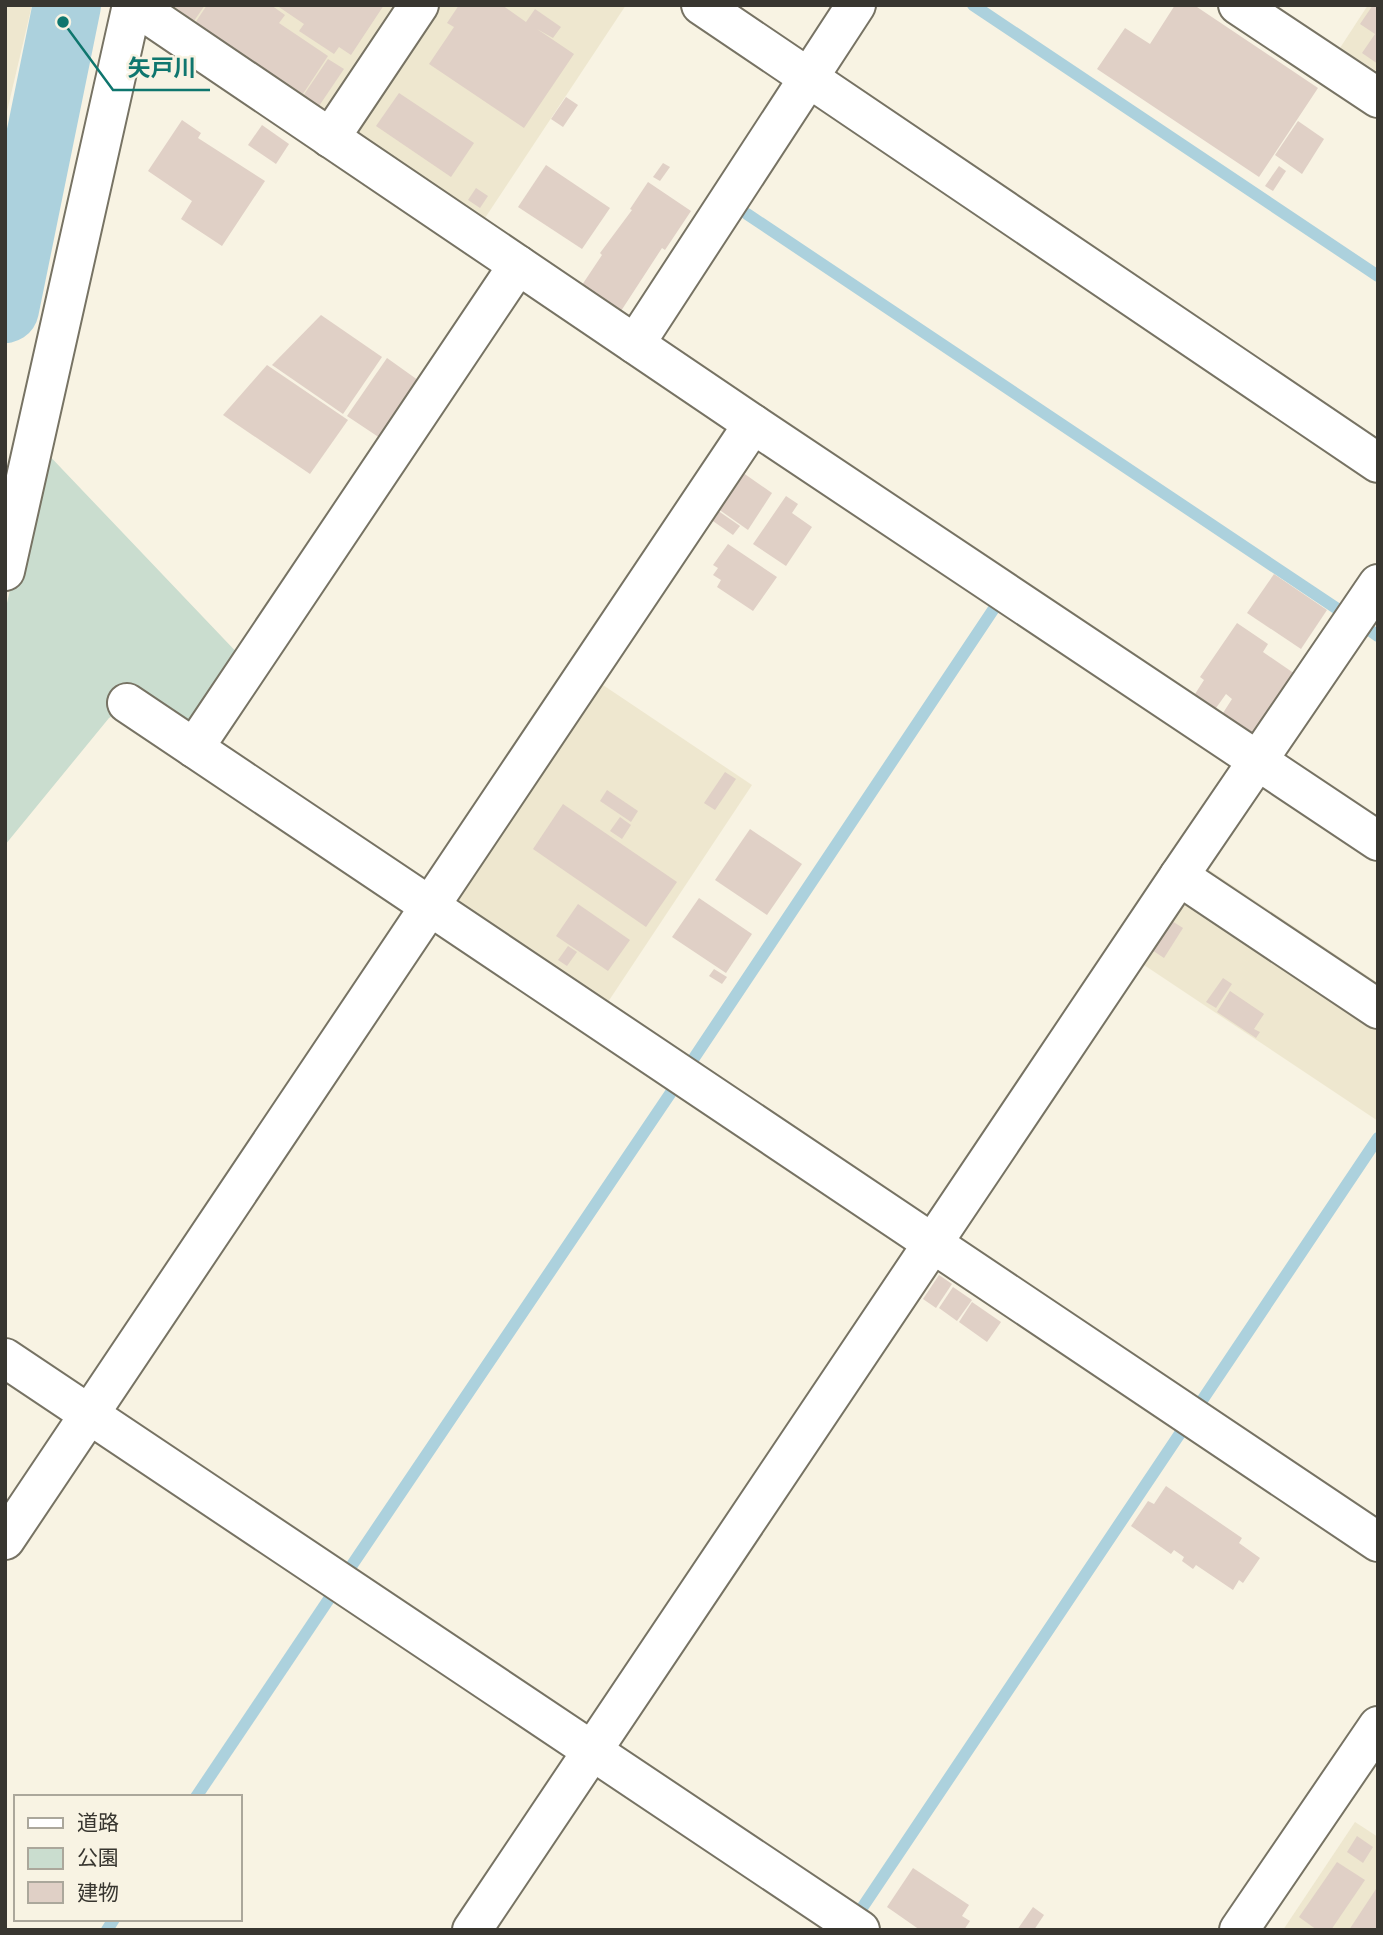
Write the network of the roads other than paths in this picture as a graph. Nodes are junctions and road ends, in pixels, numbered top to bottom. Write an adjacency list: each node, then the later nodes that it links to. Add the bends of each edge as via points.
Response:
1 (133, 5): 8 (street); 13 (street)
2 (419, 5): 8 (street)
3 (701, 5): 6 (street)
4 (856, 5): 6 (street)
5 (1238, 5): 7 (street)
6 (809, 78): 10 (street); 12 (street)
7 (1378, 98)
8 (330, 138): 9 (street)
9 (518, 265): 10 (street); 16 (street)
10 (635, 344): 11 (street)
11 (753, 424): 17 (street); 20 (street)
12 (1378, 463)
13 (5, 571)
14 (1378, 584): 17 (street)
15 (127, 704): 16 (street)
16 (194, 748): 20 (street)
17 (1258, 760): 18 (street); 19 (street)
18 (1378, 842)
19 (1179, 876): 21 (street); 22 (street)
20 (429, 908): 22 (street); 24 (street)
21 (1378, 1009)
22 (932, 1244): 26 (street); 28 (street)
23 (5, 1358): 24 (street)
24 (90, 1414): 25 (street); 28 (street)
25 (5, 1540)
26 (1378, 1542)
27 (1378, 1727): 31 (street)
28 (593, 1750): 29 (street); 30 (street)
29 (472, 1930)
30 (860, 1930)
31 (1239, 1930)

